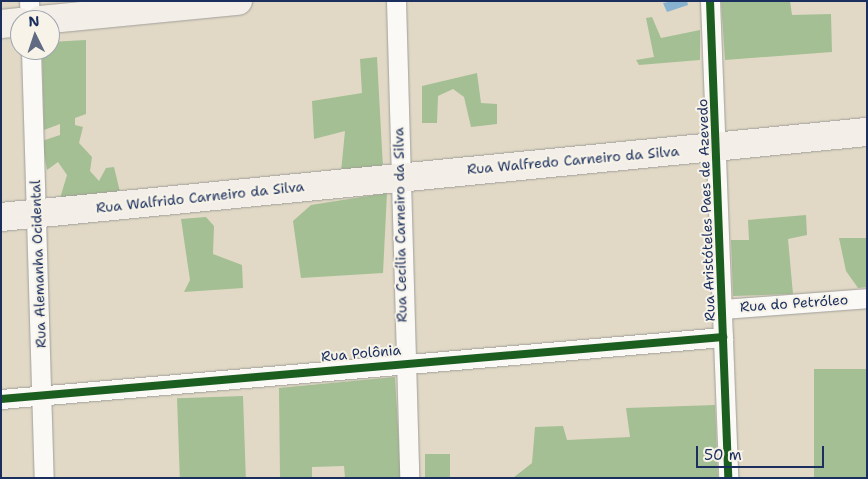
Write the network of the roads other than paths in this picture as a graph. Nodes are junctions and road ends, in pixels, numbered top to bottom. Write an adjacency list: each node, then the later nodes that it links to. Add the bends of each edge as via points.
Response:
1 (238, 1): 4 (main road)
2 (396, 1): 8 (street, Rua Cecília Carneiro da Silva)
3 (710, 1): 7 (street, Rua Aristóteles Paes de Azevedo)
4 (60, 18)
5 (31, 60): 9 (street, Rua Alemanha Ocidental)
6 (867, 132): 7 (main road, Rua Walfredo Carneiro da Silva)
7 (717, 148): 8 (main road, Rua Walfredo Carneiro da Silva); 12 (street, Rua Aristóteles Paes de Azevedo)
8 (398, 176): 9 (main road, Rua Walfrido Carneiro da Silva); 14 (street, Rua Cecília Carneiro da Silva)
9 (37, 214): 10 (main road, Rua Walfrido Carneiro da Silva); 15 (street, Rua Alemanha Ocidental)
10 (1, 217)
11 (867, 298): 12 (street, Rua do Petróleo)
12 (722, 309): 13 (street, Rua Aristóteles Paes de Azevedo)
13 (723, 337): 14 (street, Rua Polônia); 19 (street, Rua Aristóteles Paes de Azevedo)
14 (404, 361): 15 (street, Rua Polônia); 18 (street, Rua Cecília Carneiro da Silva)
15 (41, 396): 16 (street, Rua Polônia); 17 (street, Rua Alemanha Ocidental)
16 (1, 399)
17 (44, 478)
18 (409, 478)
19 (728, 478)

